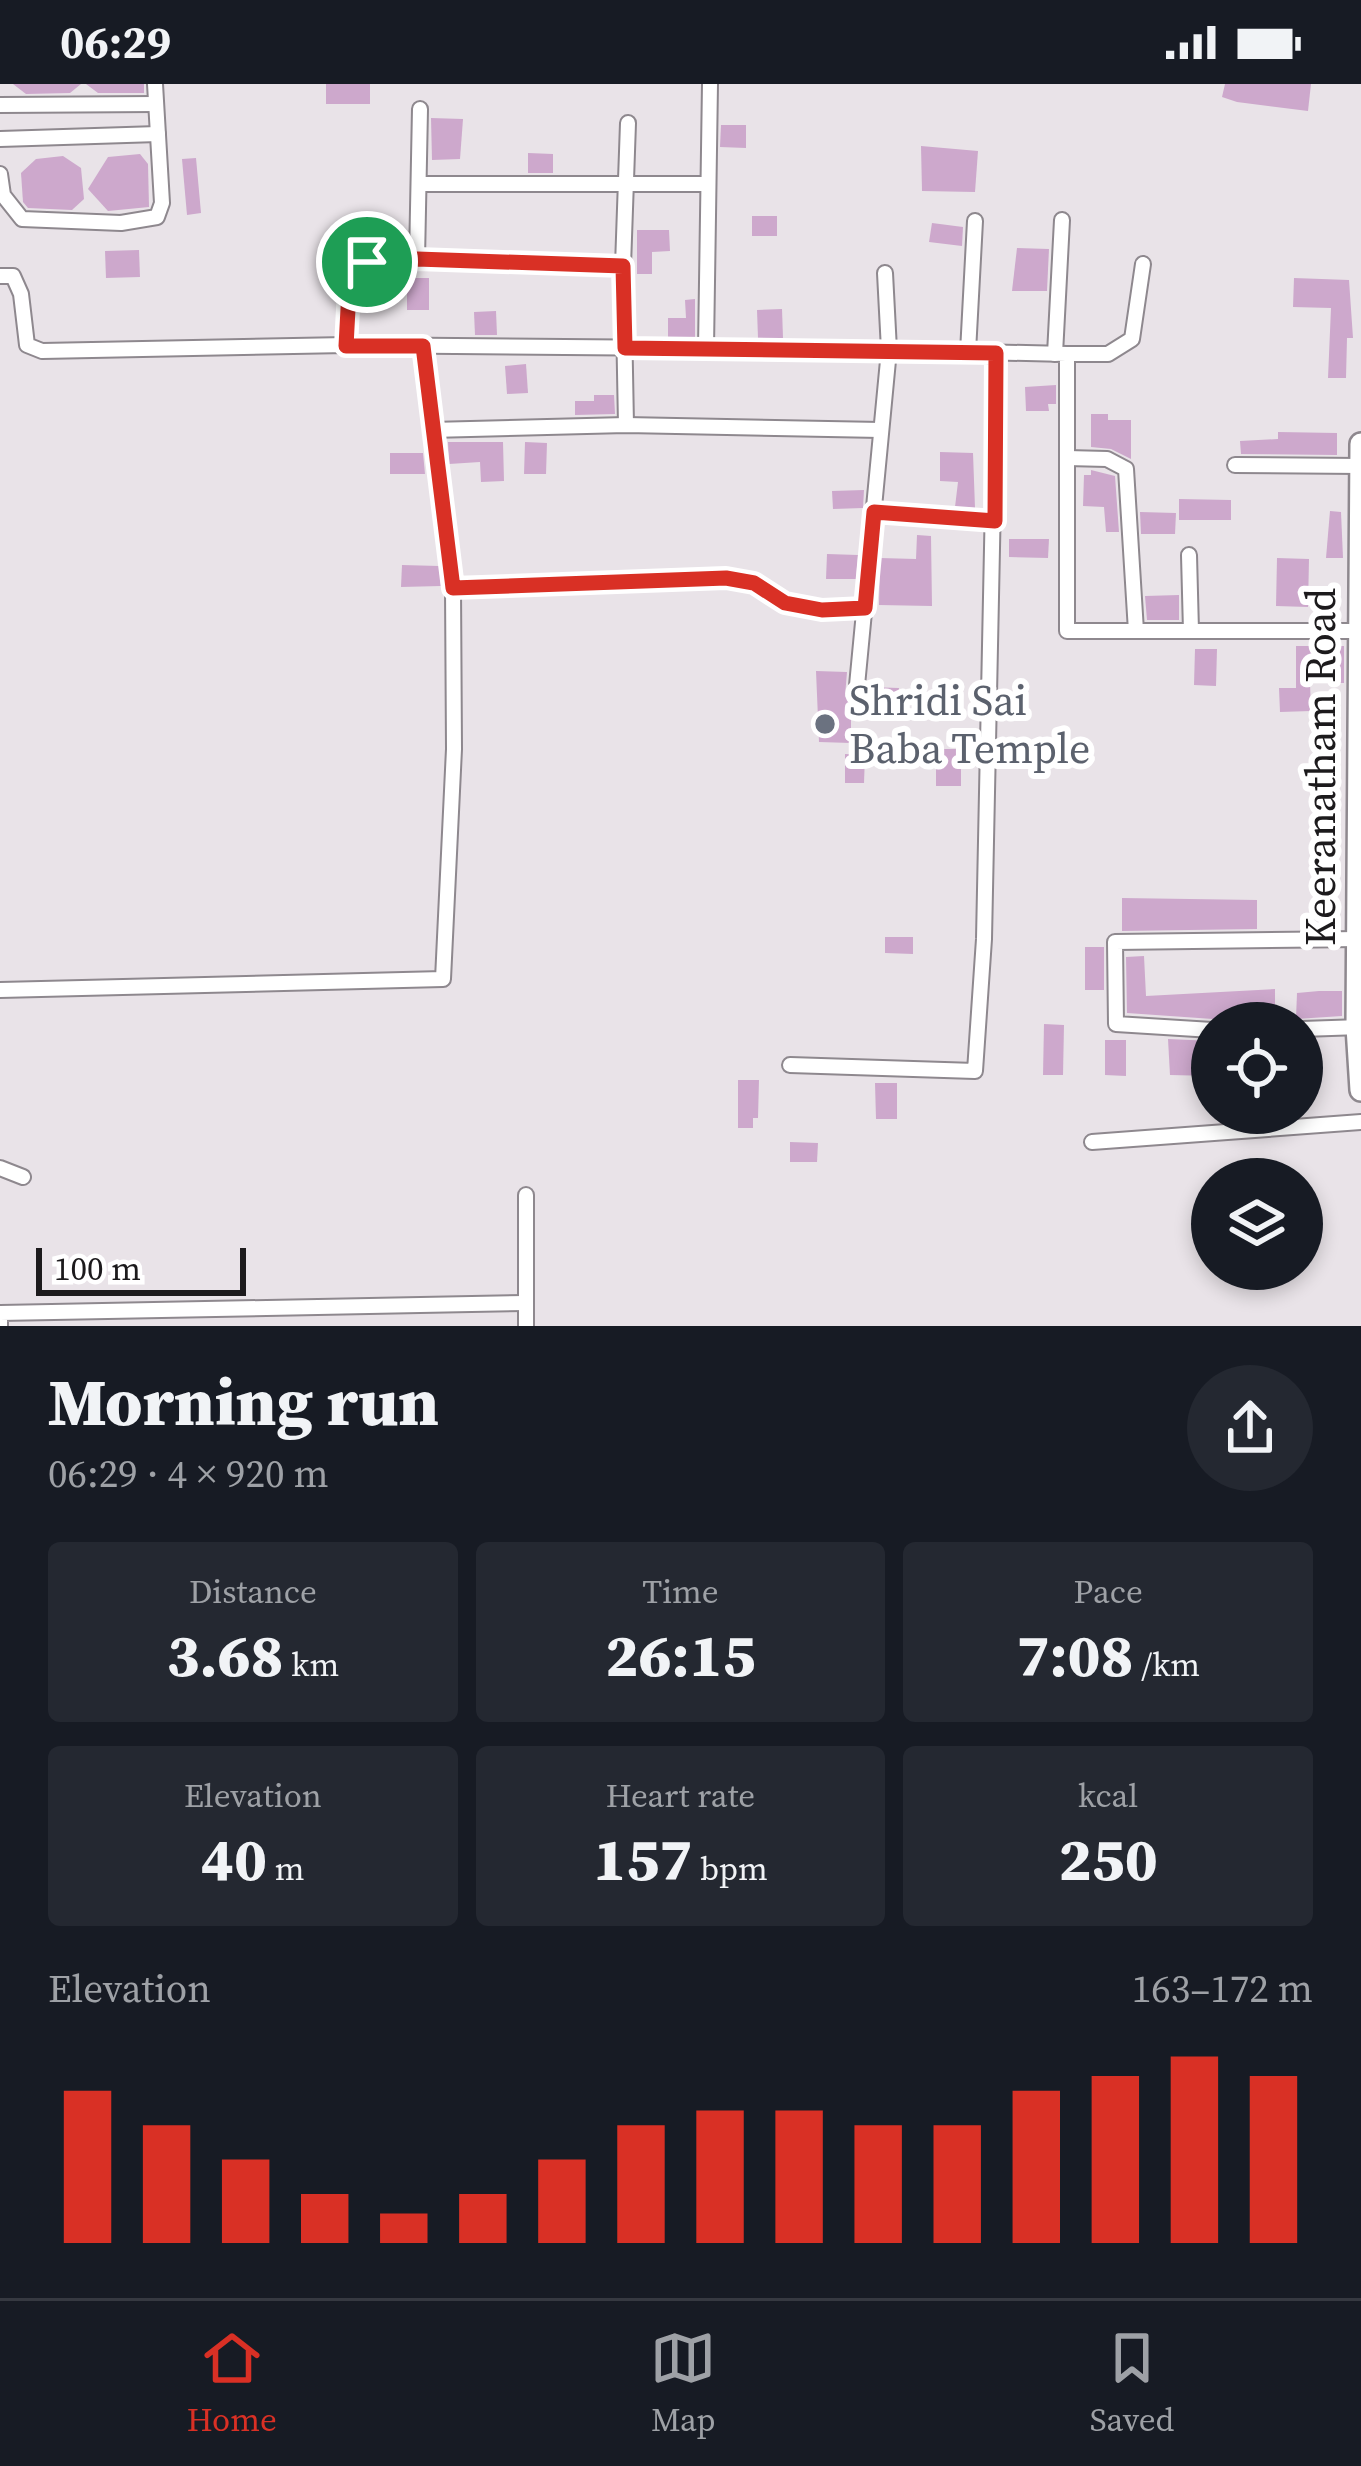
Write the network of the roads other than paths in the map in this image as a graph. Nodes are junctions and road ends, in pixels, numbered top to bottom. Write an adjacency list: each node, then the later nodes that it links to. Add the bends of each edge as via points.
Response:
1 (155, 84): 3 (street)
2 (710, 84): 11 (street)
3 (156, 104): 4 (street); 7 (street)
4 (0, 105)
5 (420, 110): 10 (street)
6 (628, 123): 12 (street)
7 (158, 134): 8 (street); 9 (street, via 157,218 22,219 3,195)
8 (0, 139)
9 (0, 174)
10 (420, 184): 12 (street); 15 (street)
11 (706, 184): 12 (street); 23 (street)
12 (628, 187): 17 (street)
13 (1062, 220): 27 (street)
14 (975, 221): 25 (street)
15 (417, 259): 17 (street); 20 (street, via 367,262 350,272)
16 (1143, 264): 27 (street, via 1132,339 1108,354)
17 (623, 266): 22 (street)
18 (885, 273): 24 (street)
19 (0, 276): 20 (street, via 13,276 26,345 42,351)
20 (346, 346): 21 (street)
21 (423, 346): 22 (street); 29 (street)
22 (625, 348): 23 (street); 28 (street)
23 (706, 349): 24 (street)
24 (889, 350): 25 (street); 30 (street)
25 (968, 352): 26 (street)
26 (996, 353): 27 (street); 36 (street)
27 (1061, 354): 32 (street)
28 (626, 425): 29 (street); 30 (street)
29 (431, 430): 38 (street)
30 (881, 430): 35 (street)
31 (1361, 444): 34 (street, Keeranatham Road)
32 (1067, 458): 40 (street, via 1107,459 1126,469); 40 (street, via 1067,631)
33 (1235, 465): 34 (street)
34 (1360, 466): 42 (street, Keeranatham Road)
35 (874, 512): 36 (street); 39 (street)
36 (995, 521): 49 (street, via 975,1071)
37 (1189, 554): 41 (street)
38 (453, 588): 39 (street, via 726,578 754,583 785,603); 45 (street, via 442,979)
39 (865, 608): 43 (street)
40 (1136, 631): 41 (street)
41 (1191, 631): 42 (street)
42 (1359, 645): 44 (street, Keeranatham Road)
43 (856, 695)
44 (1360, 940): 46 (street, Keeranatham Road); 48 (street, via 1115,942 1116,1024)
45 (0, 990)
46 (1359, 1027): 47 (street); 50 (street, Keeranatham Road)
47 (1323, 1028)
48 (1191, 1029)
49 (790, 1065)
50 (1361, 1090)
51 (1361, 1122): 52 (street)
52 (1092, 1142)
53 (0, 1168): 54 (street)
54 (23, 1177)
55 (526, 1195): 56 (street)
56 (525, 1303): 57 (street, via 0,1313); 58 (street)
57 (0, 1326)
58 (526, 1326)

